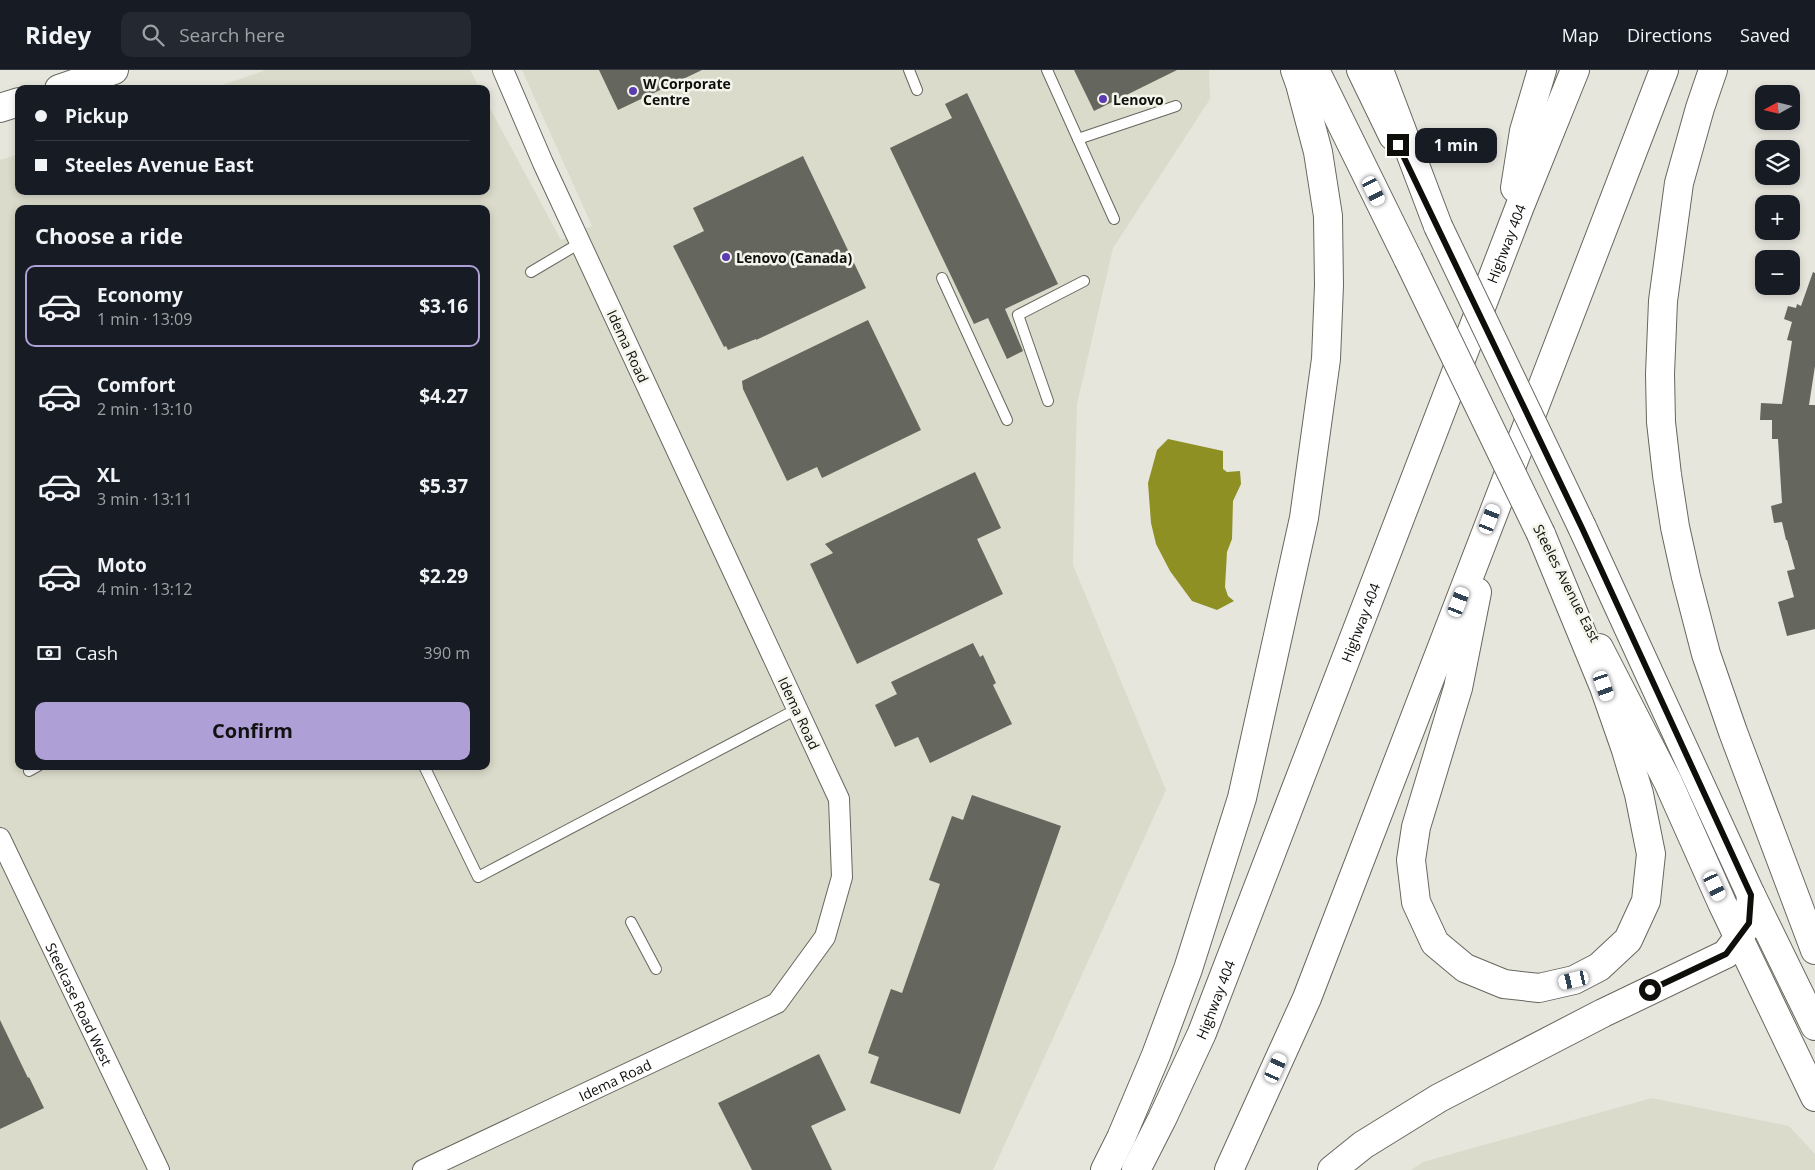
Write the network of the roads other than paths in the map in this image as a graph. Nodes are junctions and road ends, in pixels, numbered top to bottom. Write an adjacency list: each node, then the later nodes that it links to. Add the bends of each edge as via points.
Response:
1 (114, 70): 13 (main road)
2 (503, 70): 21 (street, Idema Road)
3 (909, 70): 14 (lane)
4 (1047, 70): 18 (lane)
5 (1294, 70): 42 (main road, via 1318,152 1328,216 1326,359 1304,518 1242,798 1188,969 1156,1055)
6 (1316, 70): 29 (main road, Steeles Avenue East, bridge)
7 (1361, 70): 20 (main road)
8 (1379, 70): 20 (main road)
9 (1542, 70): 22 (main road, via 1524,131)
10 (1575, 70): 22 (main road, Highway 404)
11 (1664, 70): 28 (main road)
12 (1713, 70): 36 (main road, via 1679,183 1663,301 1661,422 1667,475 1675,527 1706,654)
13 (71, 85)
14 (917, 90)
15 (15, 103): 17 (main road)
16 (1176, 106): 18 (lane)
17 (0, 108)
18 (1078, 139): 19 (lane)
19 (1114, 219)
20 (1438, 226): 33 (main road, bridge)
21 (580, 243): 23 (lane); 30 (street, Idema Road)
22 (1506, 244): 43 (main road, Highway 404, via 1202,1033)
23 (531, 272)
24 (942, 278): 27 (lane)
25 (1084, 281): 26 (lane, via 1018,315)
26 (1048, 400)
27 (1007, 420)
28 (1490, 519): 29 (main road, via 1458,688 1416,827 1411,860 1416,902 1436,943 1465,968 1504,984 1539,988 1574,980 1599,967 1628,940 1646,901 1651,854 1639,794 1623,741); 44 (main road, via 1307,998)
29 (1542, 534): 35 (main road, Steeles Avenue East, via 1668,782)
30 (796, 709): 31 (lane, via 478,877); 41 (street, Idema Road, via 839,800 842,877 825,937 777,1003)
31 (426, 770)
32 (0, 838): 40 (street, Steelcase Road West)
33 (1751, 895): 35 (main road, via 1749,923); 38 (main road)
34 (631, 922): 37 (lane)
35 (1739, 938): 39 (main road, Steeles Avenue East); 45 (main road, via 1726,954 1439,1098 1363,1145)
36 (1815, 950)
37 (656, 969)
38 (1815, 1026)
39 (1815, 1097)
40 (159, 1170)
41 (422, 1170)
42 (1105, 1170)
43 (1136, 1170)
44 (1229, 1170)
45 (1332, 1170)

